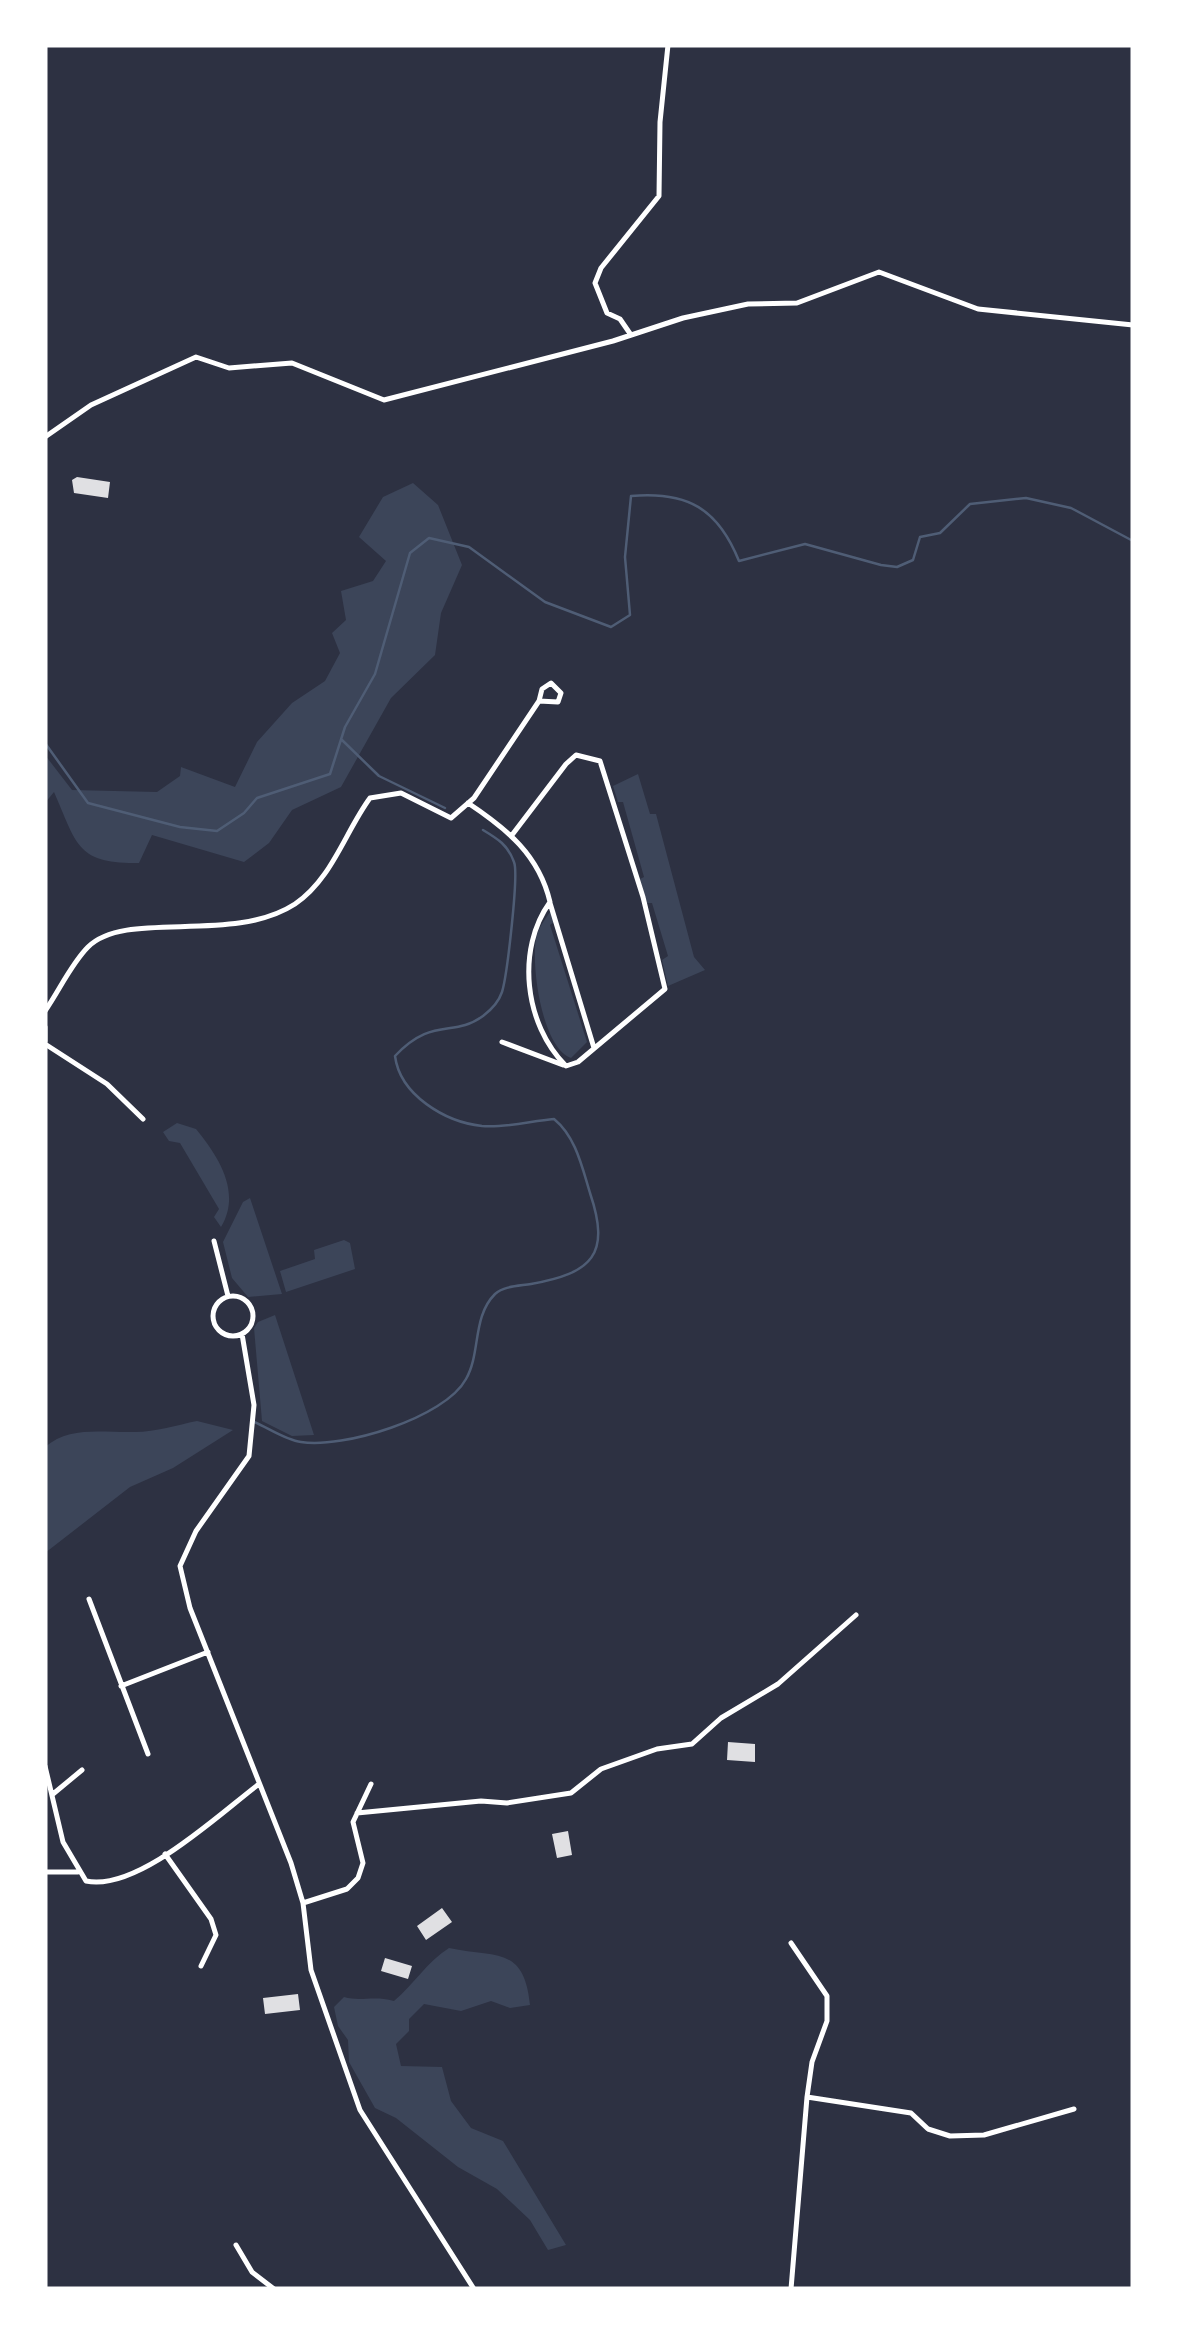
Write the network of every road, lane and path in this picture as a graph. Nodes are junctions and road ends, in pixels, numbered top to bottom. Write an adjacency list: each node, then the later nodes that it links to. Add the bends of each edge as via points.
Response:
1 (668, 45): 3 (street, via 659,196 594,283 607,313 620,318)
2 (1133, 325): 3 (street, via 978,309 879,272 798,303 748,304)
3 (631, 335): 4 (street, via 384,400 292,363 229,368 196,357 91,405)
4 (45, 438)
5 (540, 702): 5 (street, via 551,683 561,692 558,702); 6 (street)
6 (468, 803): 7 (street); 9 (street, via 451,818 401,793 370,798 319,884 295,904 235,926 128,928 106,935 88,947)
7 (512, 836): 8 (street, via 546,883); 13 (street, via 576,754 600,760 665,989)
8 (550, 902): 13 (street); 14 (street, via 529,940 526,965 545,1033)
9 (45, 1011)
10 (45, 1028): 12 (street)
11 (502, 1042): 14 (street)
12 (45, 1043): 15 (street, via 107,1084)
13 (594, 1048): 14 (street)
14 (566, 1066)
15 (142, 1118)
16 (214, 1241): 17 (street)
17 (228, 1296): 18 (street, via 246,1301 252,1312); 18 (street, via 214,1309 214,1322 228,1335)
18 (242, 1334): 21 (street, via 254,1405 249,1456 196,1530 180,1566)
19 (89, 1599): 22 (street)
20 (856, 1615): 29 (street, via 778,1684 692,1744 601,1770 571,1794)
21 (208, 1652): 22 (street); 26 (street)
22 (120, 1686): 23 (street)
23 (148, 1754)
24 (45, 1766): 28 (street)
25 (82, 1770): 28 (street)
26 (259, 1784): 30 (street); 33 (street)
27 (371, 1784): 29 (street)
28 (53, 1794): 32 (street, via 62,1842)
29 (357, 1813): 33 (street, via 353,1822 363,1863 358,1878 347,1889)
30 (165, 1854): 32 (street, via 121,1880 100,1884); 35 (street, via 211,1919 216,1935)
31 (45, 1872): 32 (street)
32 (78, 1872)
33 (303, 1903): 40 (street, via 311,1970 360,2110)
34 (791, 1943): 36 (street, via 828,1996)
35 (201, 1966)
36 (807, 2097): 37 (street, via 911,2112 928,2129 950,2136 984,2135); 41 (street)
37 (1074, 2109)
38 (236, 2244): 39 (street, via 252,2272)
39 (274, 2289)
40 (474, 2289)
41 (790, 2289)

